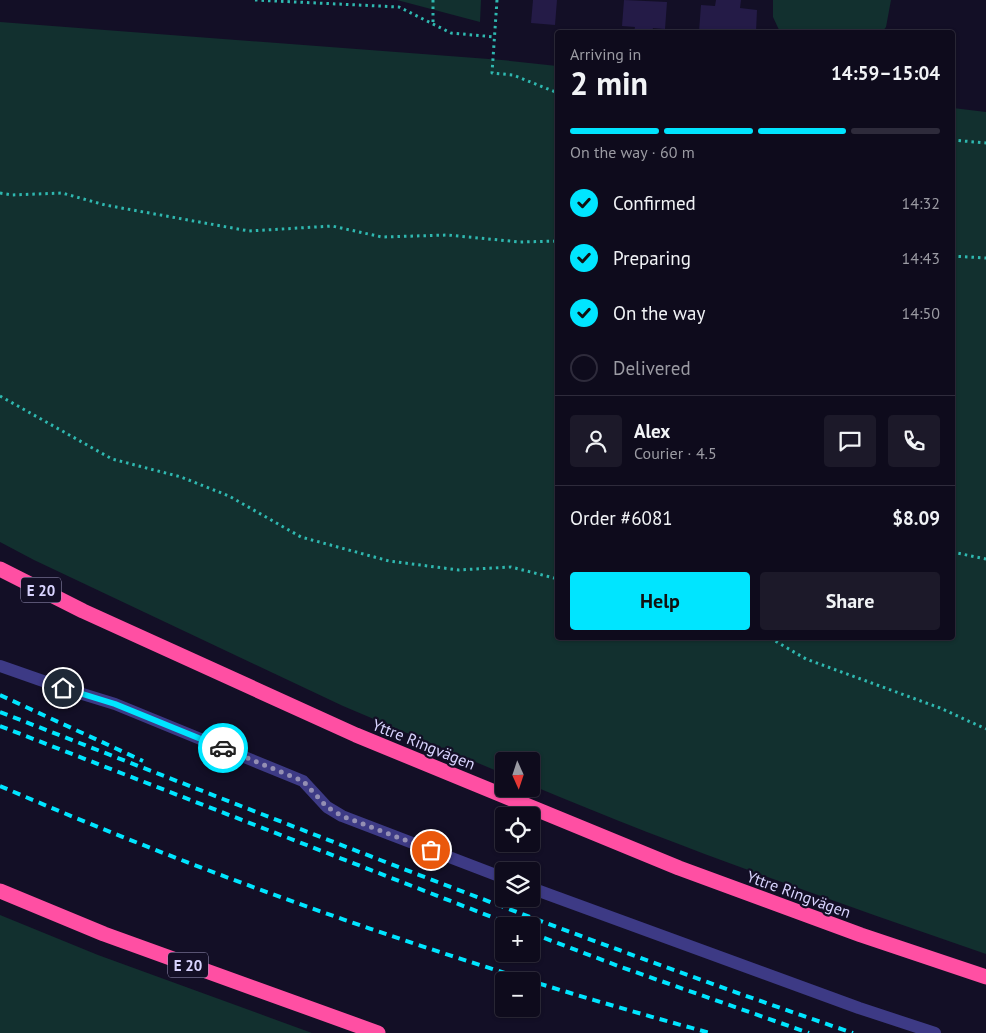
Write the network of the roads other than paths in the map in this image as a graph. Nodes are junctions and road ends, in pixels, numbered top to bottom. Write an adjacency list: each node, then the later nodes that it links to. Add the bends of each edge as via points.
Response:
1 (0, 569): 6 (highway, Yttre Ringvägen / E 20, via 83,611 366,739 679,868)
2 (0, 666): 3 (lane, via 115,704 303,781 327,807 342,816)
3 (495, 875)
4 (0, 891): 7 (highway, E 20, via 104,934)
5 (540, 891): 8 (lane, via 840,1002)
6 (986, 977)
7 (378, 1033)
8 (935, 1033)

